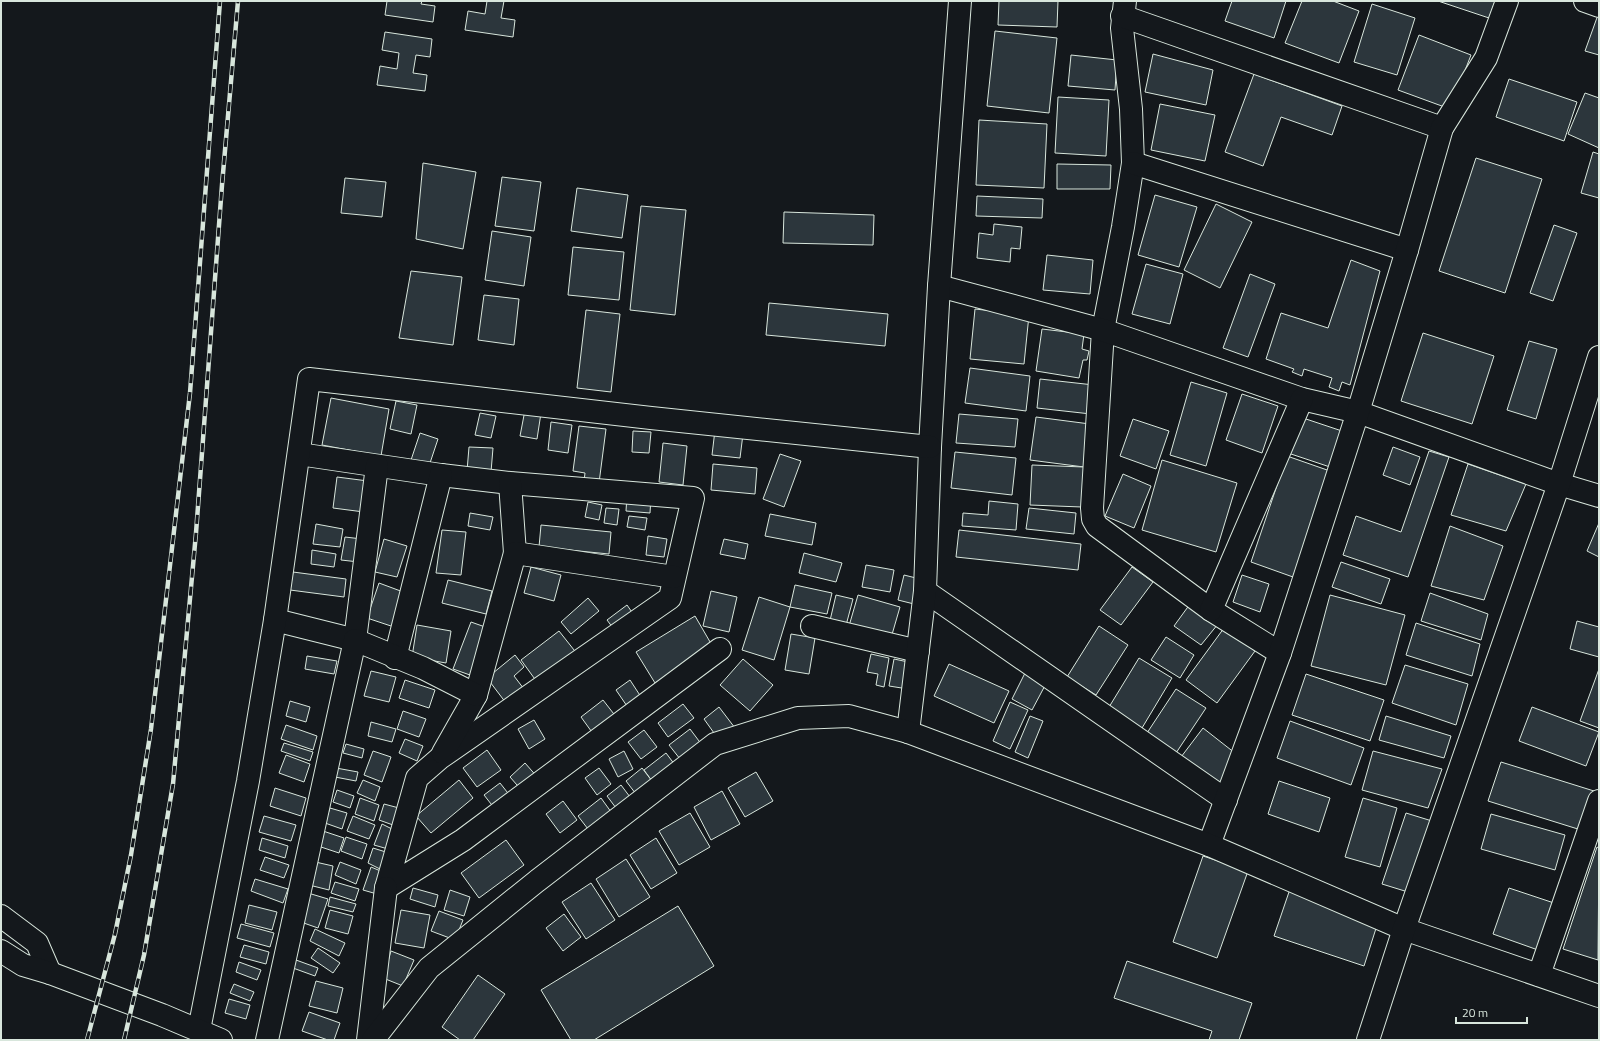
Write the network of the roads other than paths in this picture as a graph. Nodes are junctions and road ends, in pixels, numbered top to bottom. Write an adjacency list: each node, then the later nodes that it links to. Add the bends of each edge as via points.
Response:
1 (960, 1): 9 (main road)
2 (1507, 1): 6 (main road, via 1486,58)
3 (1585, 1): 4 (main road)
4 (1599, 6)
5 (1123, 9): 6 (main road); 7 (main road, via 1122,28 1131,109)
6 (1442, 128): 8 (main road)
7 (1133, 163): 8 (main road); 10 (main road)
8 (1407, 250): 13 (main road)
9 (939, 286): 10 (main road); 14 (main road)
10 (1103, 330): 12 (main road); 24 (main road, via 1093,519 1097,526)
11 (1599, 357): 19 (main road)
12 (1302, 399): 13 (main road); 24 (main road)
13 (1358, 412): 19 (main road); 30 (main road)
14 (930, 447): 15 (main road, via 309,379); 23 (main road)
15 (299, 454): 16 (main road); 25 (main road)
16 (377, 466): 17 (main road); 27 (main road)
17 (441, 475): 18 (main road); 31 (main road)
18 (510, 483): 21 (main road); 22 (main road, via 693,498)
19 (1559, 484): 20 (main road); 40 (main road)
20 (1599, 496)
21 (515, 553): 22 (main road); 32 (main road)
22 (674, 577): 34 (main road, via 670,598)
23 (925, 591): 29 (main road); 35 (main road)
24 (1211, 610): 30 (main road)
25 (275, 620): 27 (main road); 45 (main road, via 248,781)
26 (812, 626): 29 (main road)
27 (355, 640): 31 (main road); 47 (main road)
28 (720, 649): 38 (main road, via 463,840)
29 (918, 651): 33 (main road)
30 (1280, 653): 35 (main road)
31 (395, 658): 32 (main road, via 423,668)
32 (476, 695): 34 (main road)
33 (908, 732): 37 (main road); 49 (main road, via 849,716 798,718 715,744 537,881 430,968)
34 (440, 758): 38 (main road, via 417,778)
35 (1226, 800): 37 (main road)
36 (1599, 801): 43 (main road)
37 (1209, 845): 40 (main road)
38 (386, 888): 48 (main road)
39 (1, 916): 42 (main road, via 36,943)
40 (1404, 929): 43 (main road); 50 (main road)
41 (2, 956): 42 (main road)
42 (50, 973): 45 (main road)
43 (1538, 975): 44 (main road)
44 (1599, 996)
45 (199, 1030): 46 (main road)
46 (221, 1040)
47 (267, 1040)
48 (368, 1040)
49 (373, 1040)
50 (1368, 1040)

